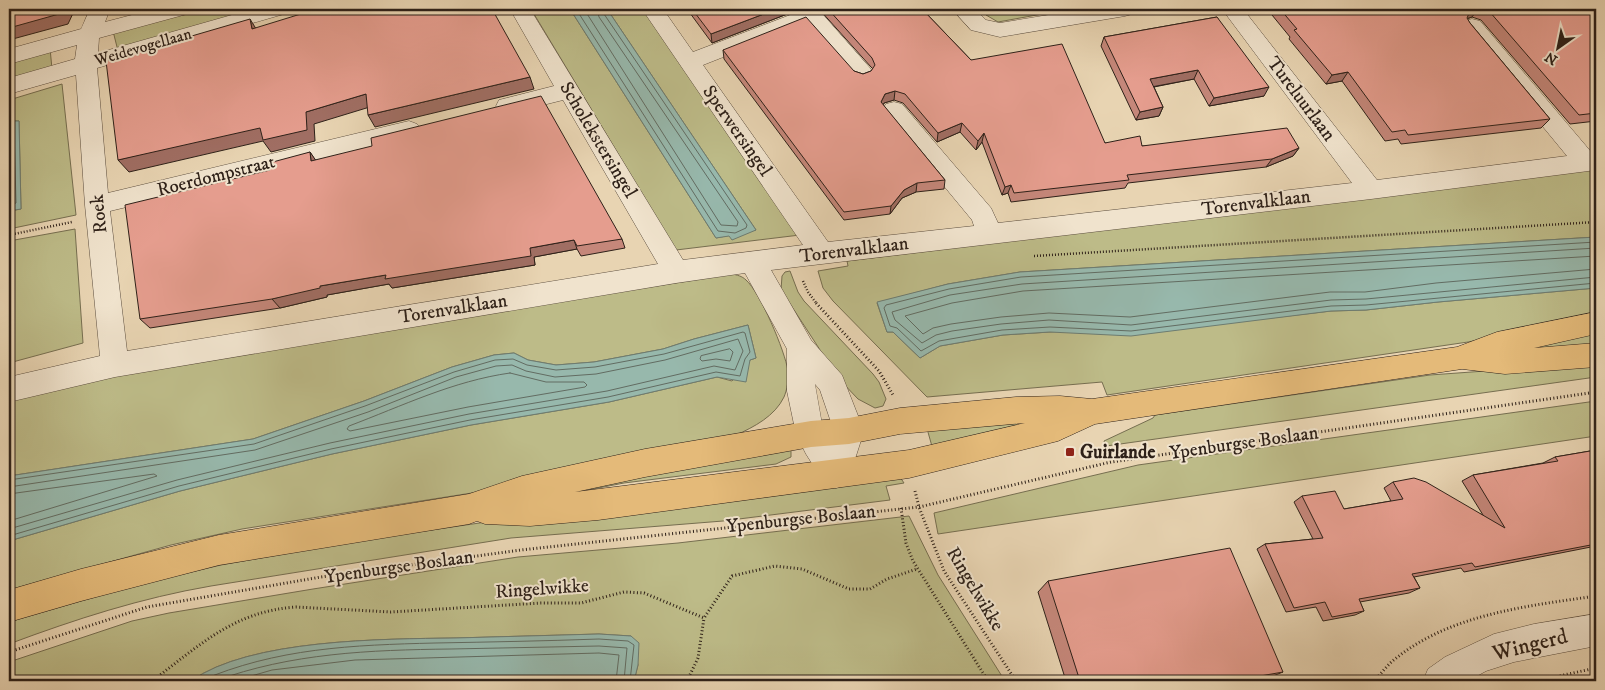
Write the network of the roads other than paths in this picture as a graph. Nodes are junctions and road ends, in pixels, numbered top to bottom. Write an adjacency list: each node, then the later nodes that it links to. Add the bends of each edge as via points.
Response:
1 (100, 9): 11 (street, Roek)
2 (180, 9): 11 (street, Weidevogellaan)
3 (276, 9): 14 (street, Weidevogellaan)
4 (520, 9): 17 (street, Scholekstersingel)
5 (652, 9): 13 (street, Sperwersingel)
6 (963, 9): 7 (street, via 979,25 1000,30)
7 (1125, 9)
8 (1232, 9): 22 (street, Tureluurlaan)
9 (808, 12): 13 (street); 15 (street)
10 (1472, 26): 21 (street)
11 (89, 35): 12 (street, Weidevogellaan); 14 (street, Roek)
12 (9, 56)
13 (689, 62): 25 (street, Sperwersingel)
14 (86, 64): 16 (street, Weidevogellaan); 23 (street, Roek)
15 (862, 73)
16 (9, 86)
17 (568, 91): 19 (street); 27 (street, Scholekstersingel)
18 (894, 110): 24 (street)
19 (482, 112)
20 (434, 124): 23 (street, Roerdompstraat)
21 (1591, 162): 22 (street, Torenvalklaan)
22 (1371, 190): 24 (street, Torenvalklaan)
23 (98, 211): 32 (street, Roek)
24 (998, 233): 25 (street, Torenvalklaan)
25 (822, 253): 26 (street, Torenvalklaan)
26 (753, 262): 27 (street, Torenvalklaan); 29 (street)
27 (676, 272): 32 (street, Torenvalklaan)
28 (1596, 323): 31 (main road, Ypenburgse Boslaan, via 1497,344)
29 (801, 348): 35 (street, via 832,384); 36 (street, via 800,380)
30 (1596, 355): 31 (main road, Ypenburgse Boslaan, via 1505,362)
31 (1456, 359): 34 (main road, Ypenburgse Boslaan)
32 (115, 365): 33 (street, Torenvalklaan)
33 (9, 389)
34 (1092, 412): 35 (main road, Ypenburgse Boslaan, via 1016,410 900,421); 37 (main road, Ypenburgse Boslaan, via 1058,428 909,464)
35 (849, 431): 36 (main road, Ypenburgse Boslaan); 37 (street)
36 (811, 434): 37 (street); 38 (main road, Ypenburgse Boslaan, via 522,490)
37 (836, 474): 38 (main road, Ypenburgse Boslaan, via 540,510)
38 (468, 509): 39 (main road, Ypenburgse Boslaan, via 219,550)
39 (9, 606)
40 (1596, 630): 41 (street, Wingerd, via 1502,648 1454,670)
41 (1440, 681)

